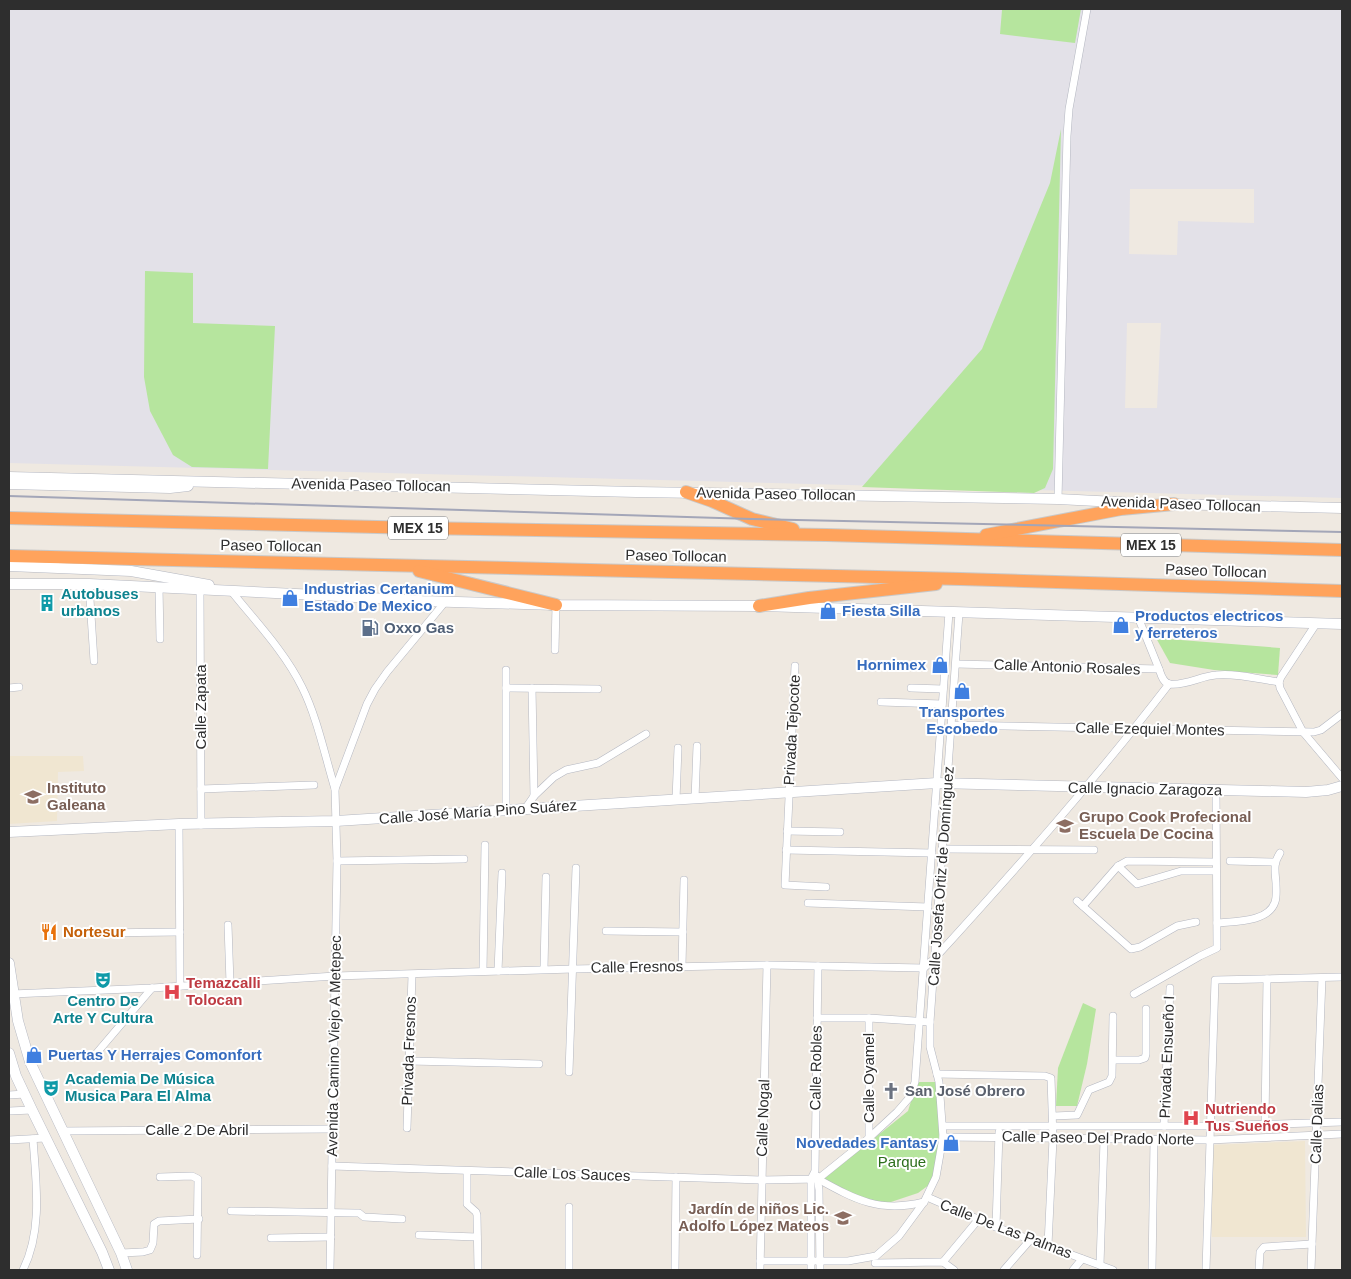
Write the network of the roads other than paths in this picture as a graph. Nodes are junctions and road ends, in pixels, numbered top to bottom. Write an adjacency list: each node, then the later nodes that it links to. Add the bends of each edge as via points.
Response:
1 (1087, 9): 6 (street, via 1067,136)
2 (9, 477): 3 (main road, Avenida Paseo Tollocan)
3 (210, 481): 4 (main road, Avenida Paseo Tollocan, via 170,488); 5 (main road, Avenida Paseo Tollocan)
4 (9, 484)
5 (686, 492): 6 (main road, Avenida Paseo Tollocan); 10 (highway, via 752,519)
6 (1058, 499): 7 (main road, Avenida Paseo Tollocan)
7 (1174, 504): 8 (main road, Avenida Paseo Tollocan); 11 (highway, via 1121,508)
8 (1342, 508)
9 (9, 518): 10 (highway, Paseo Tollocan / MEX 15)
10 (827, 535): 11 (highway, Paseo Tollocan / MEX 15)
11 (959, 539): 12 (highway, Paseo Tollocan / MEX 15)
12 (1342, 550)
13 (9, 556): 14 (highway, Paseo Tollocan)
14 (397, 565): 16 (highway, Paseo Tollocan); 24 (highway)
15 (9, 566): 22 (main road, via 147,572)
16 (960, 579): 21 (highway, Paseo Tollocan); 25 (highway, via 928,586)
17 (9, 584): 18 (main road)
18 (89, 584): 19 (main road); 32 (street)
19 (159, 587): 20 (main road); 30 (street)
20 (200, 590): 22 (main road); 60 (street, Calle Zapata)
21 (1342, 591)
22 (232, 592): 23 (main road); 61 (street, via 302,685)
23 (445, 602): 24 (main road); 61 (street, via 375,689)
24 (556, 605): 25 (main road); 31 (street)
25 (759, 606): 26 (main road)
26 (954, 613): 27 (main road); 33 (street, Calle Josefa Ortiz de Domínguez); 44 (street, Calle Josefa Ortiz de Domínguez)
27 (1138, 617): 28 (main road); 35 (street)
28 (1316, 624): 29 (main road); 37 (street)
29 (1342, 624)
30 (160, 639)
31 (555, 650)
32 (94, 662)
33 (956, 664): 35 (street, Calle Antonio Rosales); 49 (street, Calle Josefa Ortiz de Domínguez)
34 (795, 666): 63 (street, Privada Tejocote)
35 (1159, 669): 38 (street, Calle Antonio Rosales, via 1163,680)
36 (506, 670): 41 (street)
37 (1279, 682): 38 (street, via 1216,675); 51 (street)
38 (1170, 684): 50 (street)
39 (19, 687): 40 (street)
40 (9, 688)
41 (506, 688): 42 (street); 68 (street)
42 (532, 688): 45 (street); 64 (street)
43 (911, 688): 44 (street)
44 (943, 688): 47 (street, Calle Josefa Ortiz de Domínguez)
45 (598, 689)
46 (881, 702): 47 (street)
47 (942, 704): 56 (street, Calle Josefa Ortiz de Domínguez)
48 (1342, 714): 51 (street, Calle Ezequiel Montes, via 1316,732)
49 (951, 725): 50 (street, Calle Ezequiel Montes); 56 (street, Calle Josefa Ortiz de Domínguez)
50 (1135, 728): 51 (street, Calle Ezequiel Montes); 59 (street)
51 (1303, 732): 55 (street)
52 (646, 734): 64 (street, via 598,763 566,770)
53 (697, 746): 65 (street)
54 (678, 748): 66 (street)
55 (1342, 778)
56 (942, 783): 59 (main road, Calle Ignacio Zaragoza); 63 (main road, Calle José María Pino Suárez); 76 (street, Calle Josefa Ortiz de Domínguez); 80 (street, Calle Josefa Ortiz de Domínguez)
57 (314, 785): 60 (street)
58 (1342, 786): 62 (main road, Calle Ignacio Zaragoza, via 1318,792)
59 (1086, 787): 62 (main road, Calle Ignacio Zaragoza); 77 (street)
60 (200, 789): 71 (street, Calle Zapata)
61 (335, 789): 69 (street, Avenida Camino Viejo A Metepec)
62 (1216, 790): 86 (street)
63 (789, 793): 65 (main road, Calle José María Pino Suárez); 72 (street, Privada Tejocote)
64 (534, 796): 67 (street)
65 (695, 799): 66 (main road, Calle José María Pino Suárez)
66 (676, 800): 67 (main road, Calle José María Pino Suárez)
67 (525, 809): 68 (main road, Calle José María Pino Suárez)
68 (506, 810): 69 (main road, Calle José María Pino Suárez)
69 (336, 821): 71 (main road, Calle José María Pino Suárez); 83 (street, Avenida Camino Viejo A Metepec)
70 (179, 824): 71 (main road, Calle José María Pino Suárez); 73 (main road, Calle José María Pino Suárez); 102 (street)
71 (201, 825)
72 (787, 831): 74 (street); 78 (street, Privada Tejocote)
73 (9, 832)
74 (840, 832)
75 (485, 845): 114 (street)
76 (942, 849): 77 (street); 105 (street, Calle Josefa Ortiz de Domínguez)
77 (1034, 849): 79 (street); 105 (street)
78 (786, 850): 80 (street); 95 (street, Privada Tejocote, via 785,884)
79 (1094, 850)
80 (932, 853): 97 (street, Calle Josefa Ortiz de Domínguez)
81 (1280, 853): 87 (street)
82 (464, 859): 83 (street)
83 (337, 861): 116 (street, Avenida Camino Viejo A Metepec)
84 (1186, 861): 86 (street); 88 (street, via 1131,860); 90 (street)
85 (1230, 861): 87 (street)
86 (1215, 862): 91 (street)
87 (1274, 862): 99 (street, via 1276,897 1273,907 1256,918)
88 (1118, 866): 90 (street, via 1137,884); 98 (street, via 1080,904 1131,949 1177,926)
89 (576, 868): 112 (street)
90 (1186, 871): 91 (street)
91 (1215, 872): 99 (street)
92 (502, 873): 113 (street)
93 (546, 877): 111 (street)
94 (684, 880): 103 (street)
95 (826, 887)
96 (808, 903): 97 (street)
97 (928, 906): 110 (street, Calle Josefa Ortiz de Domínguez)
98 (1196, 922)
99 (1217, 923): 125 (street, via 1217,948)
100 (228, 925): 120 (street)
101 (606, 931): 103 (street)
102 (180, 932): 104 (street); 121 (street)
103 (683, 932): 108 (street)
104 (96, 933)
105 (935, 958): 110 (street); 131 (street, Calle Josefa Ortiz de Domínguez)
106 (9, 963): 124 (main road)
107 (767, 965): 108 (street, Calle Fresnos); 109 (street, Calle Fresnos); 172 (street, Calle Nogal)
108 (682, 966): 112 (street, Calle Fresnos)
109 (818, 966): 110 (street, Calle Fresnos); 128 (street, Calle Robles)
110 (924, 968): 130 (street, Calle Josefa Ortiz de Domínguez)
111 (544, 969): 112 (street, Calle Fresnos); 113 (street, Calle Fresnos)
112 (573, 969): 137 (street)
113 (498, 971): 114 (street, Calle Fresnos)
114 (483, 972): 115 (street, Calle Fresnos)
115 (412, 974): 116 (street, Calle Fresnos); 135 (street, Privada Fresnos)
116 (335, 976): 120 (street, Calle Fresnos); 153 (street, Avenida Camino Viejo A Metepec)
117 (1342, 977): 118 (street)
118 (1322, 978): 119 (street); 145 (street, Calle Dalias)
119 (1267, 979): 146 (street); 150 (street, via 1215,980)
120 (230, 983): 121 (street, Calle Fresnos)
121 (180, 986): 122 (street, Calle Fresnos)
122 (152, 988): 124 (street, Calle Fresnos); 133 (street)
123 (1170, 988): 149 (street, Privada Ensueño I)
124 (11, 994): 154 (main road, via 30,1062)
125 (1134, 994)
126 (1146, 1009): 134 (street, via 1146,1056 1139,1060)
127 (1113, 1016): 134 (street)
128 (817, 1018): 129 (street); 171 (street, Calle Robles)
129 (869, 1018): 130 (street); 160 (street, Calle Oyamel)
130 (920, 1022): 131 (street); 160 (street, Calle Josefa Ortiz de Domínguez, via 913,1089 904,1105)
131 (930, 1022): 138 (street, Calle Josefa Ortiz de Domínguez, via 931,1056)
132 (9, 1053): 139 (main road)
133 (95, 1055)
134 (1113, 1060): 143 (street, via 1109,1082 1089,1090 1077,1115)
135 (409, 1061): 136 (street); 152 (street, Privada Fresnos)
136 (539, 1064)
137 (570, 1072)
138 (938, 1074): 143 (street, via 1049,1076 1052,1079); 147 (street, Calle Josefa Ortiz de Domínguez)
139 (25, 1094): 140 (street); 141 (main road)
140 (9, 1095)
141 (32, 1110): 142 (street); 159 (main road)
142 (9, 1111)
143 (1054, 1116): 151 (street)
144 (1342, 1122): 145 (street, Calle Paseo Del Prado Norte)
145 (1317, 1123): 146 (street, Calle Paseo Del Prado Norte); 155 (street, Calle Dalias)
146 (1265, 1124): 150 (street, Calle Paseo Del Prado Norte)
147 (943, 1126): 148 (street, Calle Paseo Del Prado Norte); 157 (street, Calle Josefa Ortiz de Domínguez)
148 (999, 1126): 151 (street, Calle Paseo Del Prado Norte); 158 (street)
149 (1164, 1126): 150 (street, Calle Paseo Del Prado Norte); 151 (street, Calle Paseo Del Prado Norte)
150 (1210, 1126): 166 (street)
151 (1052, 1127): 162 (street)
152 (407, 1128)
153 (332, 1129): 154 (street, Calle 2 De Abril); 167 (street, Avenida Camino Viejo A Metepec)
154 (62, 1131): 188 (main road)
155 (1317, 1134): 156 (street, Calle Paseo Del Prado Norte); 166 (street, Calle Paseo Del Prado Norte); 186 (street, Calle Dalias)
156 (1342, 1134)
157 (943, 1137): 158 (street, Calle Paseo Del Prado Norte); 173 (street, Calle Josefa Ortiz de Domínguez, via 936,1178)
158 (999, 1137): 162 (street, Calle Paseo Del Prado Norte); 180 (street)
159 (45, 1138): 161 (street); 198 (main road)
160 (869, 1138): 171 (street, Calle Josefa Ortiz de Domínguez)
161 (32, 1139): 163 (street); 197 (street, via 35,1226)
162 (1054, 1139): 164 (street, Calle Paseo Del Prado Norte); 187 (street)
163 (9, 1140)
164 (1104, 1140): 165 (street, Calle Paseo Del Prado Norte); 196 (street)
165 (1154, 1140): 166 (street, Calle Paseo Del Prado Norte); 211 (street)
166 (1209, 1140): 212 (street)
167 (332, 1166): 168 (street, Calle Los Sauces); 176 (street, Avenida Camino Viejo A Metepec)
168 (467, 1171): 170 (street, Calle Los Sauces); 183 (street, via 467,1204 476,1212)
169 (160, 1177): 178 (street, via 192,1176 198,1179)
170 (676, 1177): 172 (street, Calle Los Sauces); 203 (street)
171 (815, 1179): 172 (street, Calle Los Sauces); 173 (street, via 853,1198 877,1205 906,1206); 192 (street); 193 (street)
172 (761, 1180): 191 (street, Calle Nogal)
173 (925, 1200): 179 (street, Calle De Las Palmas); 195 (street, Calle Josefa Ortiz de Domínguez)
174 (569, 1208): 202 (street)
175 (231, 1211): 176 (street)
176 (332, 1213): 177 (street); 182 (street, Avenida Camino Viejo A Metepec)
177 (402, 1219)
178 (199, 1220): 188 (street, via 158,1221 154,1224 150,1250); 189 (street)
179 (978, 1220): 180 (street, Calle De Las Palmas); 194 (street)
180 (996, 1227): 185 (street, Calle De Las Palmas)
181 (419, 1235): 183 (street)
182 (331, 1237): 184 (street); 200 (street, Avenida Camino Viejo A Metepec)
183 (477, 1237): 201 (street)
184 (271, 1238)
185 (1031, 1239): 187 (street, Calle De Las Palmas); 208 (street)
186 (1312, 1244): 213 (street, via 1264,1247 1260,1252); 214 (street, Calle Dalias)
187 (1048, 1246): 190 (street, Calle De Las Palmas)
188 (121, 1254): 199 (main road)
189 (197, 1255)
190 (1082, 1259): 196 (street, Calle De Las Palmas); 209 (street)
191 (760, 1261): 192 (street); 204 (street, Calle Nogal)
192 (811, 1262): 193 (street); 205 (street)
193 (820, 1262): 195 (street); 206 (street)
194 (943, 1262): 195 (street); 207 (street)
195 (875, 1263)
196 (1100, 1265): 210 (street, Calle De Las Palmas)
197 (23, 1270)
198 (109, 1270)
199 (127, 1270)
200 (330, 1270)
201 (478, 1270)
202 (569, 1270)
203 (675, 1270)
204 (760, 1270)
205 (811, 1270)
206 (820, 1270)
207 (954, 1270)
208 (1004, 1270)
209 (1073, 1270)
210 (1113, 1270)
211 (1152, 1270)
212 (1206, 1270)
213 (1259, 1270)
214 (1312, 1270)

